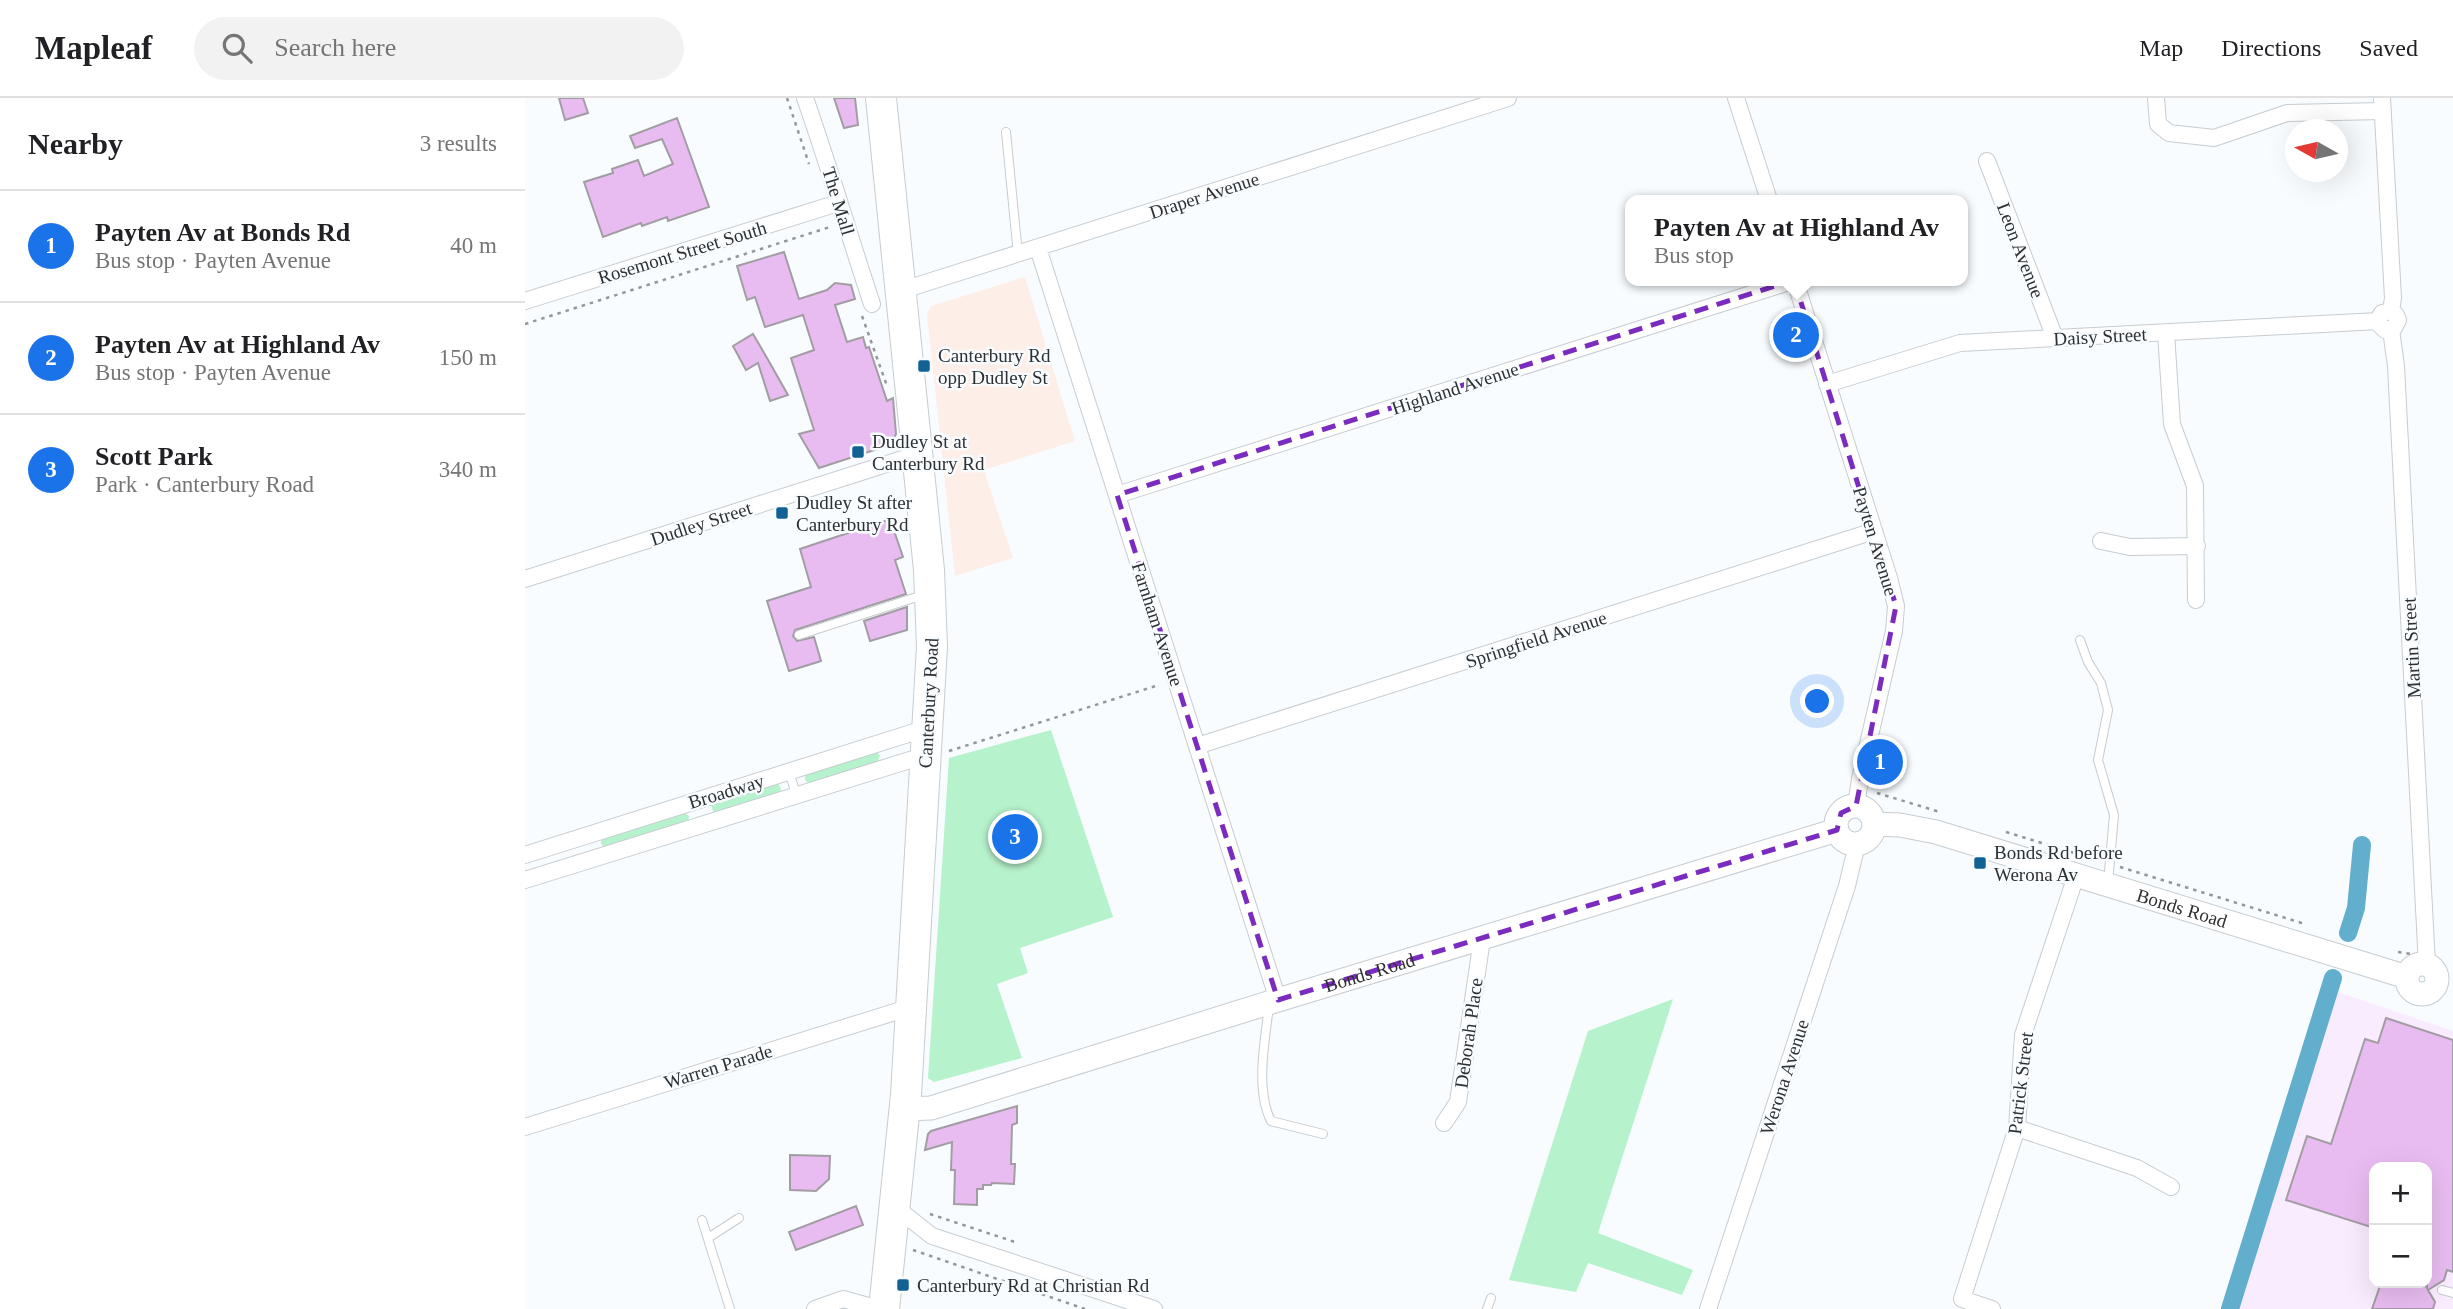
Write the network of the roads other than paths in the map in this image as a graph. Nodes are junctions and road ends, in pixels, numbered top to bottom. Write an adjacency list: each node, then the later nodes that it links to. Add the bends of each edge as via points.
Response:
1 (806, 98): 10 (street, The Mall)
2 (881, 98): 15 (highway, Canterbury Road)
3 (1508, 98): 11 (street, Draper Avenue)
4 (1737, 98): 9 (street)
5 (2156, 98): 6 (street, via 2158,124 2169,134 2214,138 2287,113)
6 (2383, 104): 18 (street, Martin Street, via 2393,298)
7 (1006, 132): 12 (lane)
8 (1987, 161): 20 (street, Leon Avenue)
9 (1767, 195)
10 (838, 203): 16 (street, Rosemont Street South); 17 (street, The Mall)
11 (1038, 248): 12 (street, Draper Avenue); 23 (street, Farnham Avenue)
12 (1018, 255): 15 (street, Draper Avenue)
13 (1777, 286): 23 (street, Highland Avenue)
14 (1795, 286): 21 (street, Payten Avenue)
15 (900, 291): 22 (highway, Canterbury Road)
16 (525, 301)
17 (872, 304)
18 (2387, 321): 19 (street, Daisy Street); 51 (street, Martin Street, via 2396,366)
19 (2166, 333): 20 (street, Daisy Street); 26 (street, via 2172,424 2195,486)
20 (2055, 338): 21 (street, Daisy Street, via 1960,343)
21 (1828, 384): 24 (street, Payten Avenue)
22 (918, 454): 27 (street, Dudley Street); 28 (highway, Canterbury Road)
23 (1117, 495): 34 (street, Farnham Avenue)
24 (1874, 531): 34 (street, Springfield Avenue); 39 (street, Payten Avenue, via 1894,594 1895,621)
25 (2101, 541): 26 (street, via 2130,547)
26 (2197, 546): 29 (street)
27 (525, 579)
28 (931, 593): 30 (lane); 33 (highway, Canterbury Road)
29 (2196, 600)
30 (799, 635)
31 (2080, 640): 49 (lane, via 2101,683 2108,710 2098,760 2115,815)
32 (882, 741): 33 (street, Broadway); 35 (lane); 36 (street, Broadway)
33 (934, 745): 35 (street, Broadway); 53 (highway, Canterbury Road)
34 (1197, 746): 52 (street, Farnham Avenue)
35 (890, 766): 37 (street, Broadway)
36 (789, 772): 37 (lane); 38 (street, Broadway)
37 (796, 794): 40 (street, Broadway)
38 (697, 800): 40 (lane); 43 (street, Broadway)
39 (1856, 806): 41 (main road, via 1870,814); 42 (main road, via 1837,818)
40 (704, 824): 46 (street, Broadway)
41 (1874, 824): 44 (main road, via 1868,839); 47 (main road, Bonds Road, via 1936,832)
42 (1837, 830): 44 (main road, via 1847,842); 50 (main road, Bonds Road)
43 (586, 835): 45 (street, Broadway); 46 (lane)
44 (1857, 844): 72 (street, Werona Avenue)
45 (525, 855)
46 (593, 859): 48 (street, Broadway)
47 (2076, 876): 49 (main road, Bonds Road); 57 (street, Patrick Street, via 2023,1035)
48 (525, 880)
49 (2108, 886): 51 (main road, Bonds Road, via 2407,977 2408,986 2420,994)
50 (1482, 939): 52 (main road, Bonds Road); 55 (street, Deborah Place, via 1458,1102)
51 (2439, 981)
52 (1274, 1001): 54 (main road, Bonds Road, via 931,1108); 58 (lane, via 1262,1067 1266,1111 1271,1121)
53 (911, 1007): 54 (highway, Canterbury Road); 56 (street, Warren Parade)
54 (904, 1109): 60 (highway, Canterbury Road)
55 (1444, 1123)
56 (525, 1127)
57 (2017, 1128): 59 (street, via 2137,1168); 73 (street, Patrick Street, via 1962,1299)
58 (1323, 1134)
59 (2171, 1188)
60 (895, 1207): 67 (street, via 932,1236); 70 (highway, Canterbury Road)
61 (739, 1218): 63 (lane)
62 (702, 1220): 63 (lane)
63 (708, 1238): 68 (lane)
64 (2442, 1290): 65 (lane)
65 (2453, 1293)
66 (1491, 1298): 71 (lane)
67 (1144, 1307)
68 (730, 1309)
69 (815, 1309): 70 (street, via 843,1299)
70 (882, 1309)
71 (1487, 1309)
72 (1708, 1309)
73 (1993, 1309)

